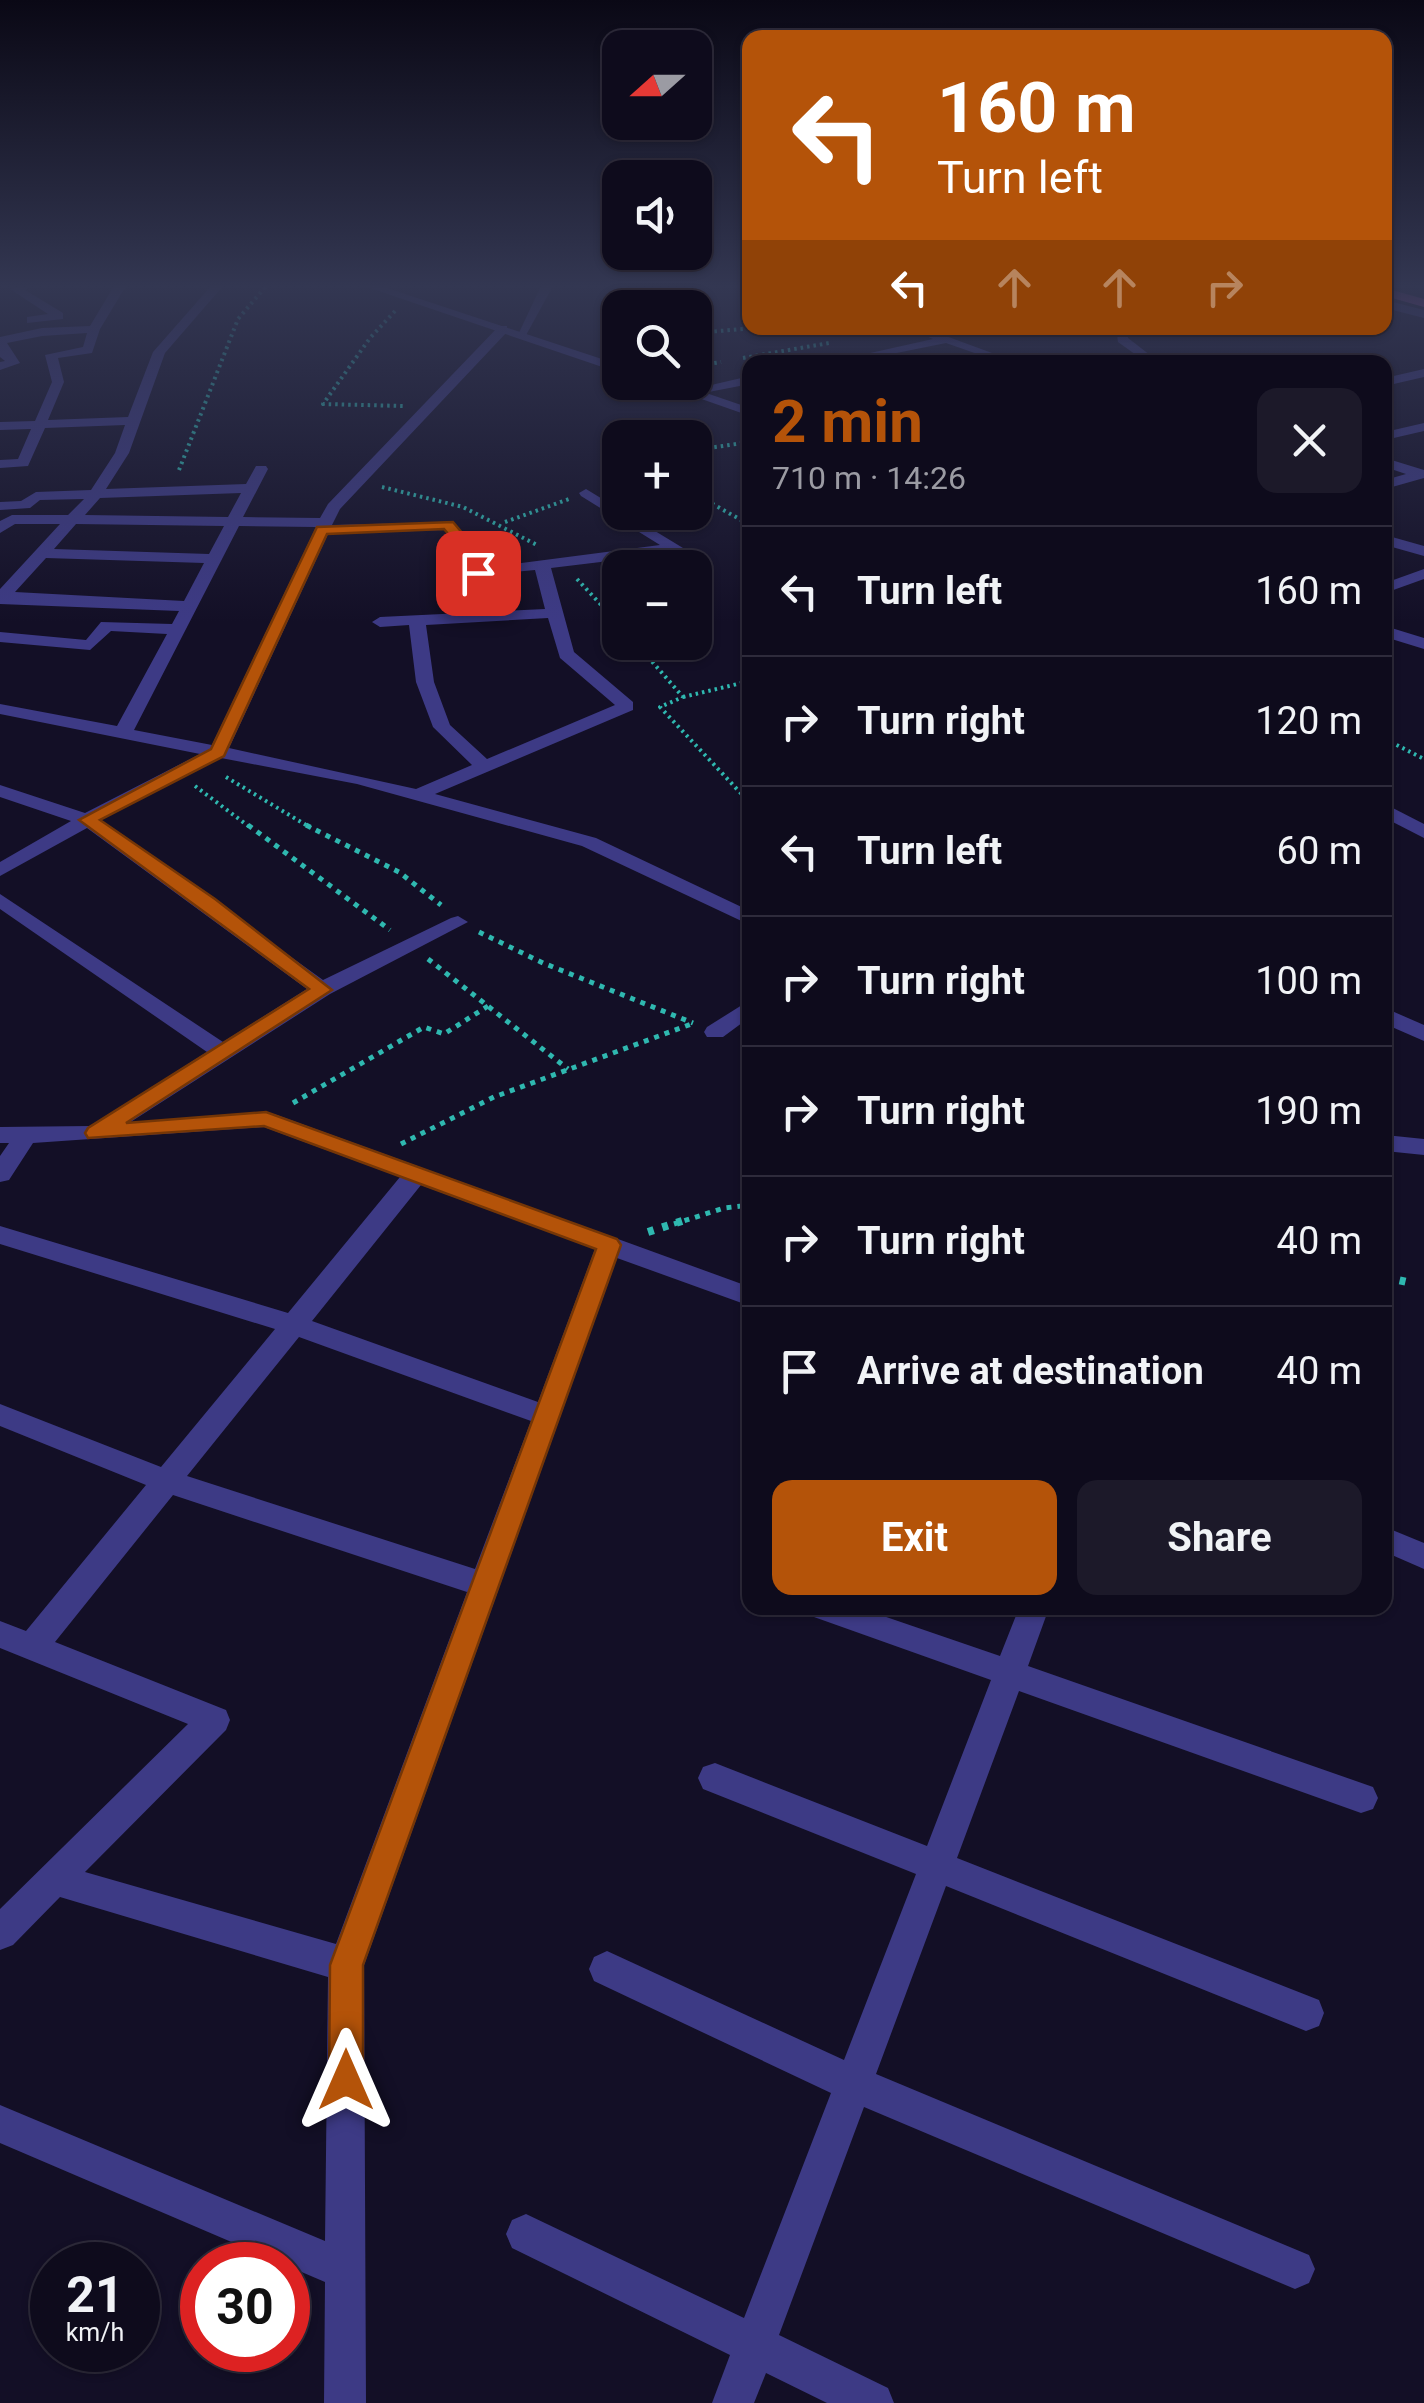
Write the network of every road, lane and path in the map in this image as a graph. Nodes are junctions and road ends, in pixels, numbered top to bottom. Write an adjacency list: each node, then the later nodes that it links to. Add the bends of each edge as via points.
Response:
1 (51, 398): 10 (street)
2 (142, 398): 9 (street)
3 (207, 398): 19 (path, via 179,470)
4 (328, 398): 7 (path, via 324,404)
5 (439, 398): 7 (street)
6 (712, 400): 8 (street)
7 (430, 406): 20 (street)
8 (742, 409)
9 (134, 421): 10 (street); 24 (street)
10 (40, 425): 11 (street); 16 (street, via 24,463)
11 (0, 426)
12 (1424, 428): 13 (street)
13 (1392, 435)
14 (742, 443): 15 (path)
15 (712, 448)
16 (0, 464)
17 (1392, 464): 21 (street, via 1421,474)
18 (261, 469): 22 (street)
19 (195, 470)
20 (356, 482): 30 (street); 36 (path, via 444,499 504,522)
21 (1392, 483)
22 (250, 488): 24 (street); 28 (street)
23 (586, 493): 36 (street, via 676,548)
24 (95, 495): 26 (street, via 36,496 24,505); 27 (street)
25 (712, 504): 29 (path)
26 (0, 506)
27 (77, 518): 28 (street); 31 (street, via 12,518); 34 (street)
28 (233, 520): 30 (street); 35 (street)
29 (742, 520)
30 (324, 526): 36 (street, via 448,525 478,573); 55 (street)
31 (0, 528)
32 (1392, 542): 33 (street)
33 (1424, 552)
34 (44, 553): 35 (street); 39 (street)
35 (213, 559): 40 (street)
36 (552, 565): 41 (path); 42 (street)
37 (1424, 574): 38 (street)
38 (1392, 585)
39 (2, 598): 40 (street)
40 (188, 606): 45 (street)
41 (602, 609)
42 (555, 613): 43 (street); 57 (street, via 566,654 628,706)
43 (417, 620): 44 (street); 57 (street, via 425,682 442,727)
44 (380, 622)
45 (176, 629): 47 (street, via 107,626 90,645); 53 (street)
46 (1392, 633): 48 (street)
47 (0, 637)
48 (1424, 644)
49 (651, 660): 51 (path)
50 (742, 683): 51 (path)
51 (683, 697): 61 (path, via 660,707)
52 (0, 709): 53 (street)
53 (123, 732): 55 (street)
54 (1392, 743): 56 (path)
55 (218, 752): 58 (street); 60 (street)
56 (1424, 759)
57 (485, 766): 60 (street)
58 (175, 773): 63 (street); 69 (path)
59 (0, 791): 63 (street)
60 (417, 794): 67 (street, via 588,842)
61 (742, 794)
62 (1392, 814): 64 (street)
63 (88, 820): 65 (street); 70 (street)
64 (1424, 832)
65 (0, 870)
66 (0, 900): 76 (street)
67 (742, 915)
68 (458, 922): 69 (street)
69 (410, 946): 70 (street); 71 (path)
70 (322, 990): 76 (street)
71 (488, 1006): 77 (path); 78 (path, via 444,1034 424,1027)
72 (742, 1011): 74 (street)
73 (1392, 1018): 75 (street)
74 (705, 1028): 77 (path)
75 (1424, 1034)
76 (223, 1052): 79 (street)
77 (568, 1070): 84 (path, via 494,1097)
78 (266, 1119): 79 (street); 84 (street)
79 (96, 1133): 81 (street)
80 (0, 1135): 81 (street)
81 (26, 1136): 85 (street)
82 (1392, 1144): 83 (street)
83 (1424, 1147)
84 (374, 1158): 86 (street)
85 (0, 1174)
86 (416, 1174): 89 (street); 93 (street)
87 (742, 1206): 89 (path)
88 (0, 1235): 93 (street)
89 (609, 1245): 92 (street); 95 (street)
90 (1392, 1279): 91 (path)
91 (1406, 1282)
92 (742, 1294)
93 (292, 1324): 95 (street); 96 (street)
94 (0, 1415): 96 (street)
95 (546, 1416): 99 (street)
96 (166, 1482): 99 (street); 103 (street)
97 (1392, 1542): 98 (street)
98 (1424, 1556)
99 (485, 1585): 110 (street)
100 (845, 1615): 104 (street)
101 (1031, 1615): 104 (street)
102 (0, 1634): 103 (street)
103 (32, 1647): 108 (street, via 214,1720)
104 (1009, 1674): 106 (street); 107 (street)
105 (716, 1778): 107 (street)
106 (1361, 1798)
107 (937, 1866): 112 (street); 113 (street)
108 (55, 1879): 109 (street); 110 (street)
109 (0, 1933)
110 (346, 1965): 117 (street)
111 (607, 1968): 113 (street)
112 (1306, 2013)
113 (855, 2084): 116 (street); 118 (street)
114 (0, 2124): 117 (street)
115 (526, 2234): 118 (street)
116 (1294, 2268)
117 (345, 2270): 119 (street)
118 (755, 2344): 120 (street); 121 (street)
119 (345, 2403)
120 (732, 2403)
121 (873, 2403)

